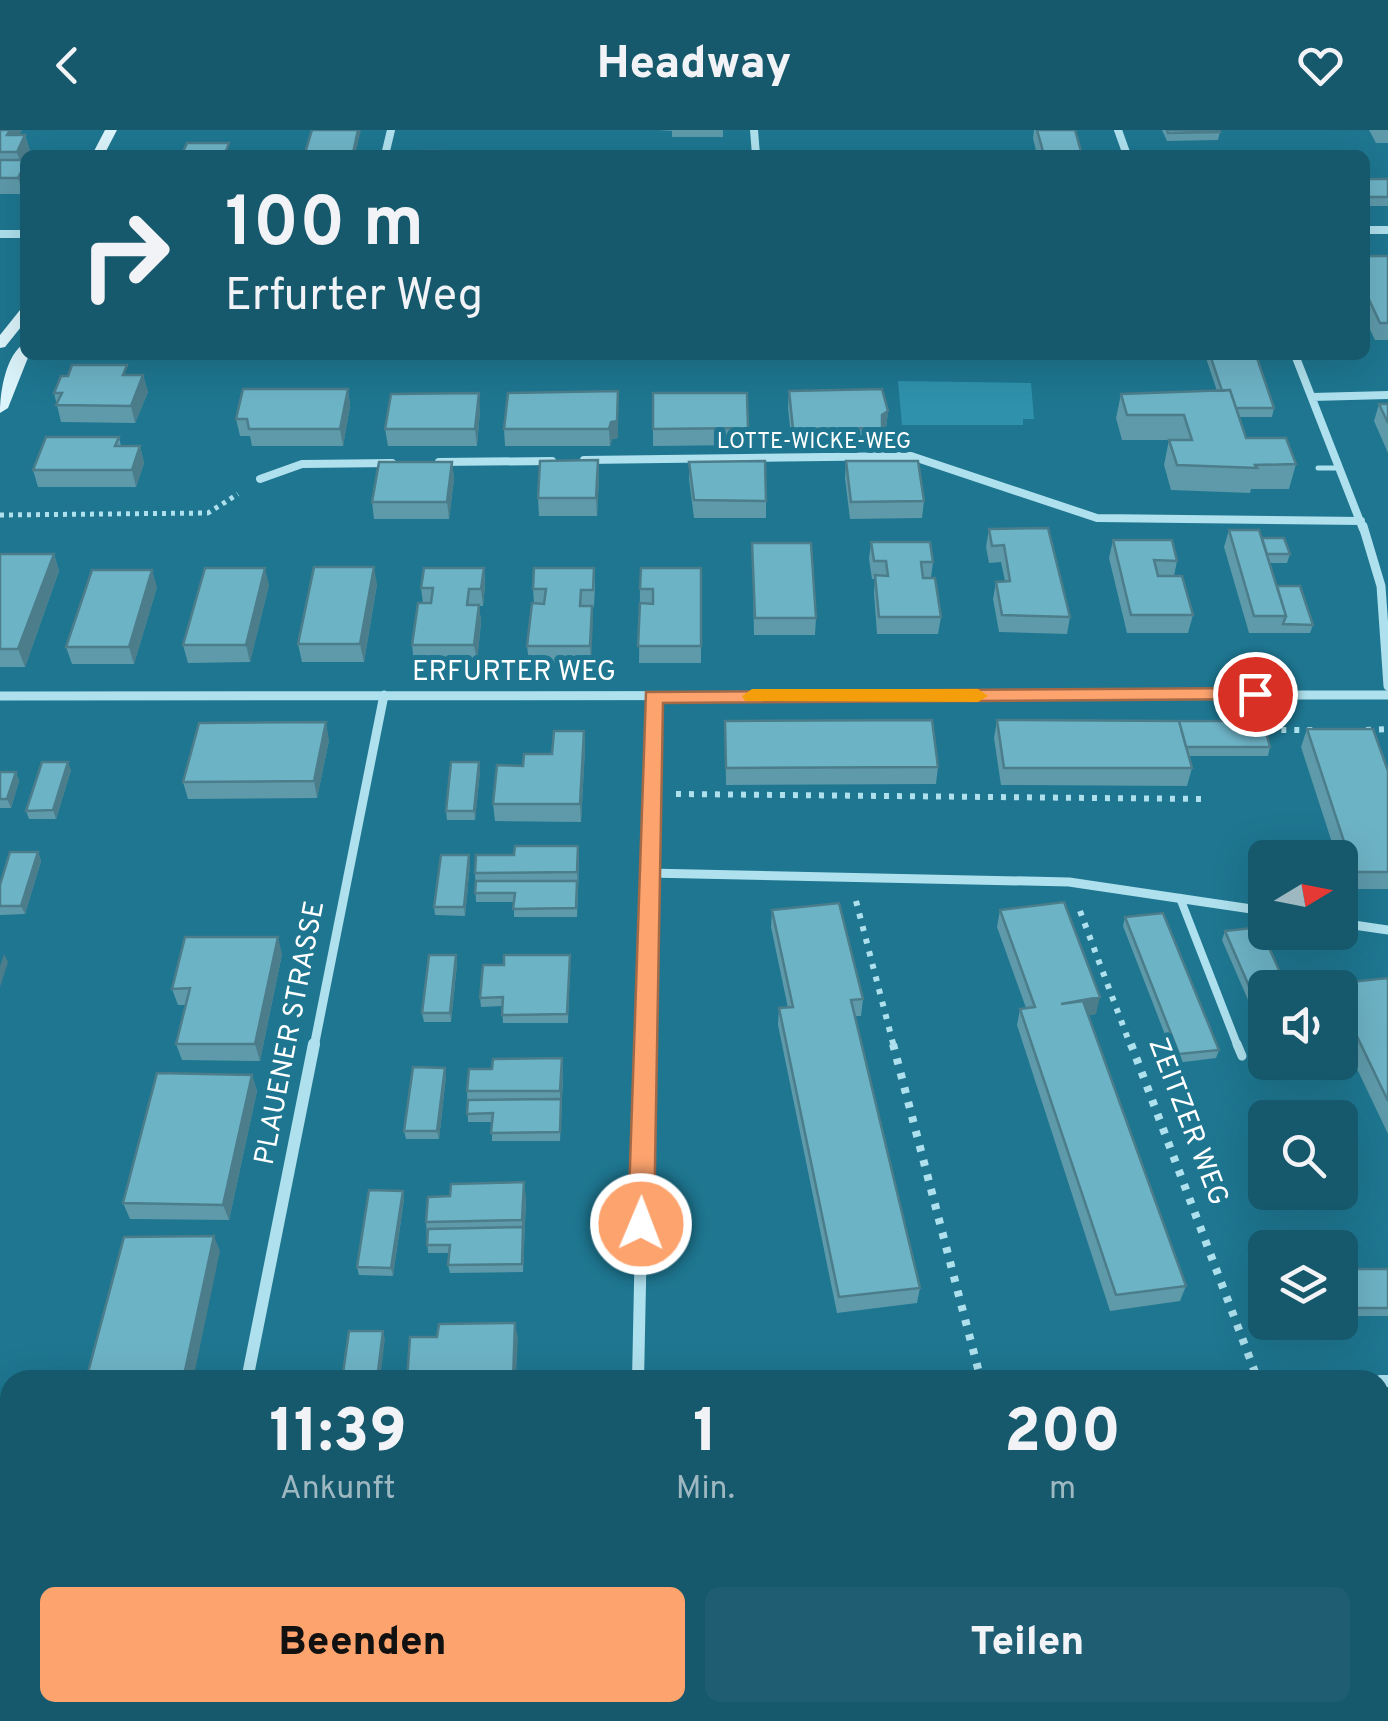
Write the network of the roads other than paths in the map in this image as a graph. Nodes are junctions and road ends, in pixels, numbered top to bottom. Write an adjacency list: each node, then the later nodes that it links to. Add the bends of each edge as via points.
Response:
1 (20, 319): 2 (main road)
2 (0, 344)
3 (20, 359): 7 (main road)
4 (1297, 360): 6 (street)
5 (1388, 394): 6 (street)
6 (1312, 397): 13 (street)
7 (0, 408)
8 (577, 460): 15 (street, LOTTE-WICKE-WEG, via 911,456 1097,518)
9 (558, 461): 10 (street)
10 (420, 462)
11 (400, 463): 14 (street, via 302,464)
12 (1318, 468): 13 (lane)
13 (1339, 468): 15 (street)
14 (260, 480)
15 (1361, 521): 16 (street, via 1381,586)
16 (1388, 686)
17 (384, 695): 19 (street, ERFURTER WEG); 20 (street, ERFURTER WEG); 27 (street, PLAUENER STRASSE)
18 (1388, 695): 20 (street, ERFURTER WEG)
19 (0, 696)
20 (653, 696): 21 (street)
21 (648, 873): 22 (street, via 1069,882); 28 (street)
22 (1180, 898): 23 (street); 26 (lane)
23 (1248, 908)
24 (1358, 926): 25 (street)
25 (1388, 930)
26 (1242, 1056)
27 (248, 1370)
28 (638, 1370)

